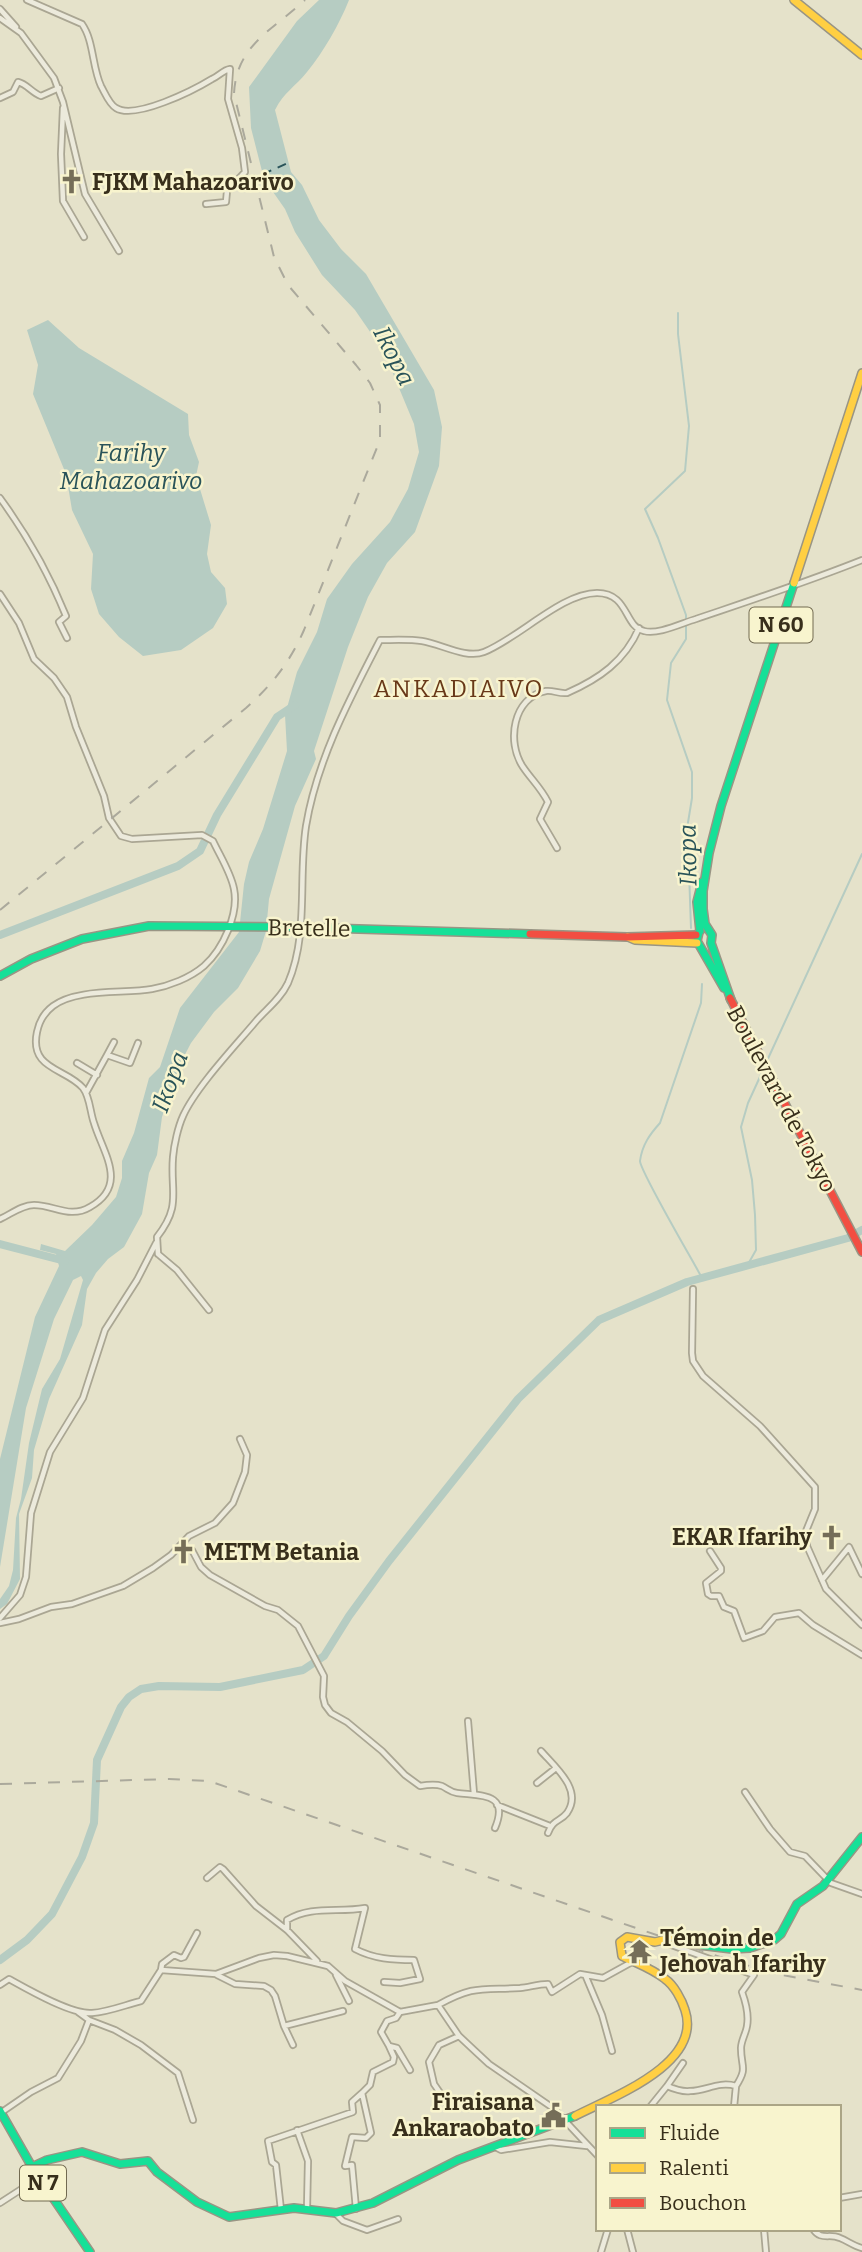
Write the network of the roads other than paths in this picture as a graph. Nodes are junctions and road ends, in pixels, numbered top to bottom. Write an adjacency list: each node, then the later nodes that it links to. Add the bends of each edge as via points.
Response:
1 (27, 0): 10 (street, via 82,24 99,80 113,106 123,111 155,105 230,69 228,99 245,172 227,191 226,202)
2 (794, 0): 6 (main road)
3 (0, 9): 5 (street)
4 (0, 18): 5 (street)
5 (18, 30): 7 (street)
6 (862, 55)
7 (59, 88): 8 (street, via 41,96 18,82 11,95); 9 (street)
8 (0, 98)
9 (63, 102): 11 (street, via 63,201); 12 (street, via 85,194)
10 (206, 204)
11 (84, 237)
12 (119, 251)
13 (862, 373): 16 (main road, Boulevard de Tokyo / N 60)
14 (0, 498): 19 (street, via 55,587 66,616 59,622)
15 (862, 560): 16 (street)
16 (794, 587): 18 (street, via 667,629); 23 (main road, Boulevard de Tokyo / N 60, via 698,890)
17 (0, 594): 21 (street, via 34,659 67,696 118,833 132,839 209,837 234,890)
18 (639, 628): 20 (street, via 614,666 567,693 548,690 536,695 514,720 519,757 548,802 540,819); 22 (street, via 619,600 597,593 569,600 484,652 472,654 421,640 380,640 351,696 312,797)
19 (67, 638)
20 (556, 848)
21 (231, 926): 22 (main road, Bretelle); 25 (main road, Bretelle, via 120,930 53,950); 32 (street, via 207,963 192,975 164,987 99,992 62,1001 50,1009 38,1028 37,1051)
22 (296, 927): 23 (main road, Bretelle, via 635,940); 35 (street, via 287,984 201,1088 183,1117 173,1157 175,1199 157,1237)
23 (701, 937): 24 (main road); 24 (main road, via 712,937); 26 (main road, Boulevard de Tokyo)
24 (710, 943): 26 (main road)
25 (0, 976)
26 (731, 1000): 34 (main road, Boulevard de Tokyo)
27 (114, 1042): 29 (street)
28 (138, 1043): 29 (street, via 130,1063)
29 (107, 1055): 31 (street)
30 (77, 1063): 31 (street)
31 (97, 1075): 32 (street)
32 (86, 1093): 33 (street, via 112,1175 102,1197 78,1212 35,1205)
33 (0, 1219)
34 (862, 1252)
35 (158, 1254): 37 (street); 43 (street, via 156,1242 105,1330 83,1398 50,1452 31,1513 26,1577 20,1595)
36 (693, 1289): 42 (street, via 696,1367 760,1426 815,1487 815,1509 806,1539)
37 (209, 1310)
38 (240, 1439): 39 (street, via 247,1462 233,1503 215,1523)
39 (181, 1545): 45 (street, via 123,1586); 53 (street, via 192,1550 210,1576 278,1610 298,1626 324,1676 325,1705 413,1783)
40 (710, 1550): 47 (street, via 721,1571 706,1583 708,1594 719,1596 724,1607 734,1611 744,1638 763,1631 775,1617 799,1613)
41 (862, 1574): 42 (street, via 849,1546)
42 (822, 1580): 46 (street)
43 (6, 1612): 44 (street); 45 (street)
44 (0, 1620): 45 (street)
45 (9, 1621)
46 (862, 1625)
47 (862, 1654)
48 (468, 1721): 53 (street)
49 (541, 1751): 50 (street)
50 (556, 1768): 51 (street); 55 (street, via 573,1800 566,1814)
51 (537, 1783)
52 (745, 1792): 60 (street, via 790,1852 804,1856)
53 (474, 1794): 54 (street, via 491,1798)
54 (497, 1805): 55 (street); 56 (street)
55 (550, 1826): 57 (street)
56 (495, 1828)
57 (548, 1833)
58 (862, 1837): 60 (main road)
59 (207, 1878): 62 (street, via 220,1867 256,1906)
60 (828, 1880): 61 (street); 64 (main road, via 797,1903 778,1937 762,1945 732,1949 672,1938)
61 (862, 1894)
62 (287, 1930): 66 (street, via 316,1961); 71 (street, via 287,1920 298,1914 365,1908 355,1949 371,1957 414,1960 420,1979)
63 (197, 1933): 67 (street, via 184,1957 174,1955 162,1964)
64 (661, 1941): 65 (main road, via 623,1939 620,1953); 86 (street, via 754,1975 742,1992 748,2024 741,2049 742,2076)
65 (632, 1962): 69 (street, via 603,1978); 94 (main road, via 666,1979 683,2001 689,2021 683,2044 656,2073)
66 (328, 1966): 68 (street, via 274,1955); 70 (street)
67 (162, 1970): 68 (street); 75 (street, via 141,2001 91,2013)
68 (216, 1974): 79 (street, via 235,1984 271,1990)
69 (584, 1974): 74 (street, via 552,1992 548,1984 479,1988); 83 (street)
70 (336, 1975): 73 (street); 77 (street)
71 (384, 1982)
72 (0, 1985): 75 (street, via 9,1979)
73 (349, 2001)
74 (438, 2005): 77 (street); 80 (street)
75 (78, 2011): 78 (street)
76 (343, 2011): 79 (street)
77 (400, 2012): 82 (street, via 382,2027)
78 (89, 2020): 92 (street, via 58,2078); 93 (street, via 141,2045 178,2073)
79 (284, 2026): 81 (street)
80 (459, 2036): 89 (street, via 439,2045 429,2062 434,2084); 94 (street, via 489,2064 553,2108)
81 (293, 2045)
82 (389, 2046): 85 (street, via 397,2048); 88 (street, via 393,2062 373,2072)
83 (612, 2051)
84 (683, 2063): 87 (street)
85 (410, 2070)
86 (736, 2086): 87 (street, via 714,2085 692,2092); 91 (street)
87 (667, 2087): 90 (street)
88 (362, 2093): 95 (street, via 352,2102 353,2112); 106 (street, via 370,2133 366,2138 352,2137 345,2166 352,2165)
89 (447, 2103)
90 (652, 2105)
91 (734, 2105)
92 (0, 2112): 99 (main road, N 7)
93 (192, 2120)
94 (564, 2122): 96 (street); 97 (main road)
95 (297, 2130): 104 (street, via 308,2161); 105 (street, via 268,2141)
96 (588, 2146): 97 (street, via 550,2142 501,2150); 98 (street)
97 (495, 2147): 106 (main road, via 437,2169)
98 (596, 2154)
99 (32, 2167): 100 (main road, N 7); 105 (main road, via 82,2152 120,2164 148,2161 197,2202 229,2217)
100 (40, 2178): 103 (street); 114 (main road, N 7)
101 (862, 2194): 102 (street)
102 (841, 2198)
103 (0, 2203)
104 (307, 2209): 105 (main road); 107 (main road)
105 (281, 2210)
106 (356, 2210): 107 (main road)
107 (336, 2213): 108 (street, via 343,2221 367,2230)
108 (398, 2219)
109 (607, 2231): 115 (street)
110 (628, 2231): 116 (street)
111 (764, 2231): 117 (street)
112 (814, 2231): 113 (street)
113 (862, 2248)
114 (90, 2252)
115 (601, 2252)
116 (633, 2252)
117 (766, 2252)

